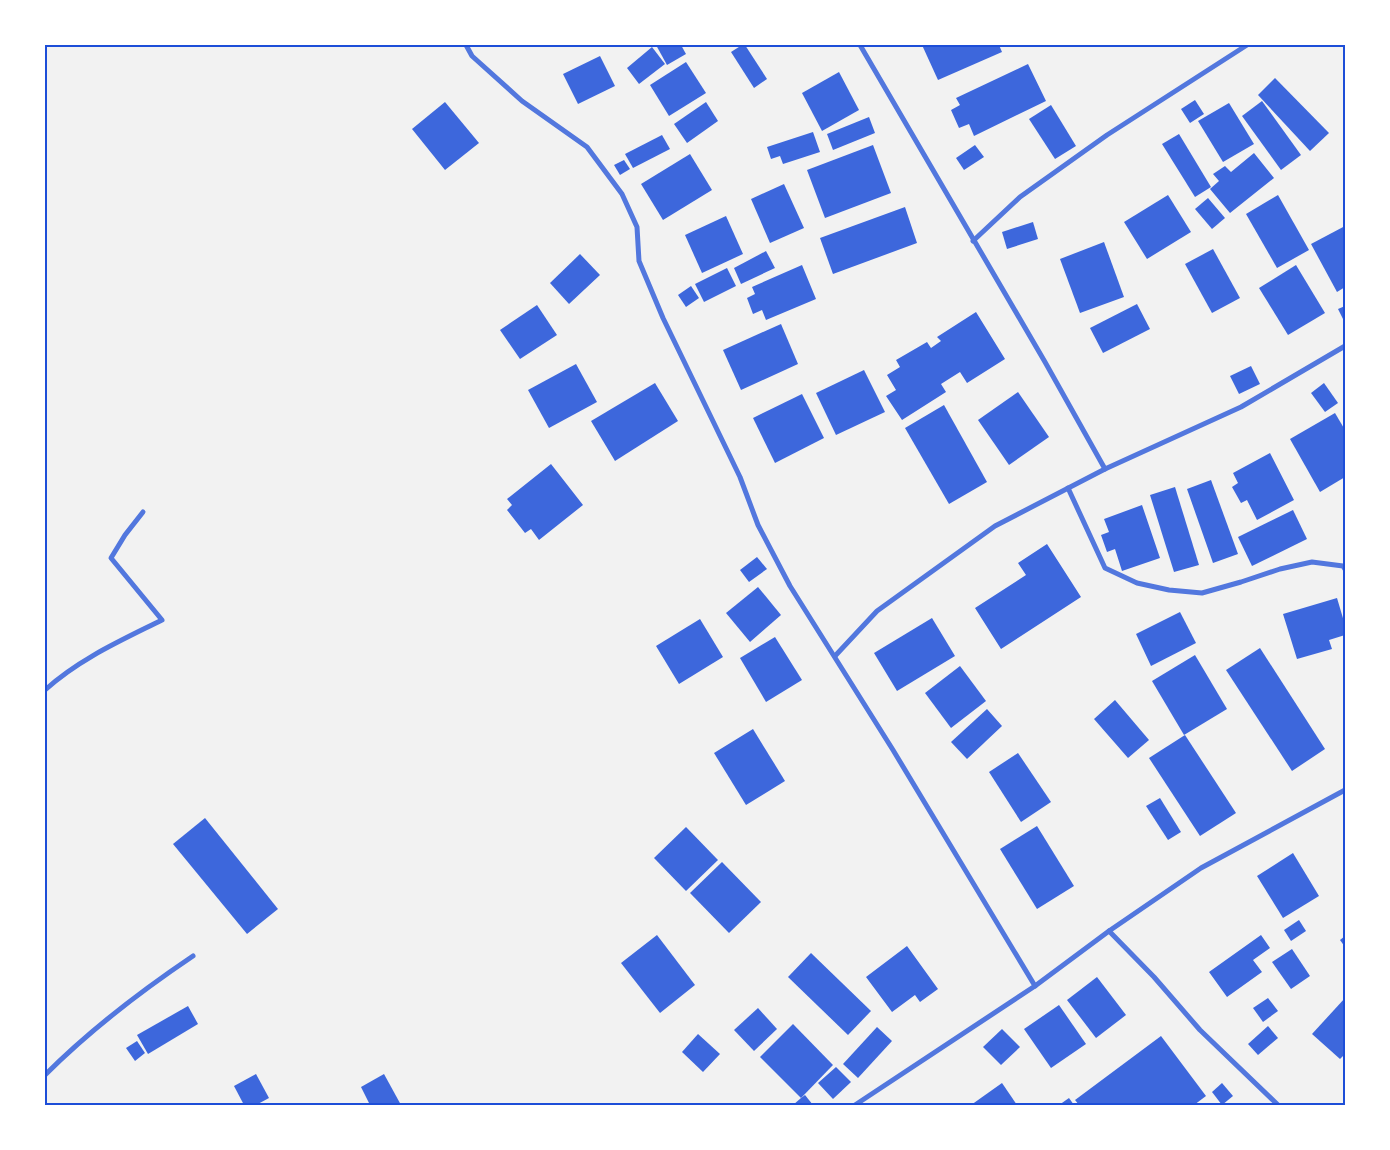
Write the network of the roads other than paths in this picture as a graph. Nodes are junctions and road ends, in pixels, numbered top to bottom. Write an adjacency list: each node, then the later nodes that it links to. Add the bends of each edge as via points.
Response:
1 (466, 45): 11 (street, via 472,56 522,101 587,146 622,194 637,227 638,261 740,477 758,525 790,586)
2 (860, 45): 5 (street)
3 (1246, 45): 4 (street)
4 (1240, 46): 5 (street, via 1020,197)
5 (973, 241): 7 (street)
6 (1345, 346): 7 (street, via 1241,407)
7 (1105, 469): 8 (street)
8 (1068, 488): 10 (street, via 1104,568 1137,583 1202,593 1312,562 1343,566); 11 (street, via 995,526 968,545 877,611)
9 (143, 512): 12 (street, via 111,558 162,620 98,653)
10 (1345, 569)
11 (835, 656): 16 (street)
12 (45, 690)
13 (1345, 790): 14 (street, via 1201,868)
14 (1108, 931): 16 (street); 19 (street, via 1200,1030)
15 (194, 956): 17 (street, via 143,990)
16 (1035, 986): 18 (street)
17 (45, 1074)
18 (855, 1105)
19 (1278, 1105)

